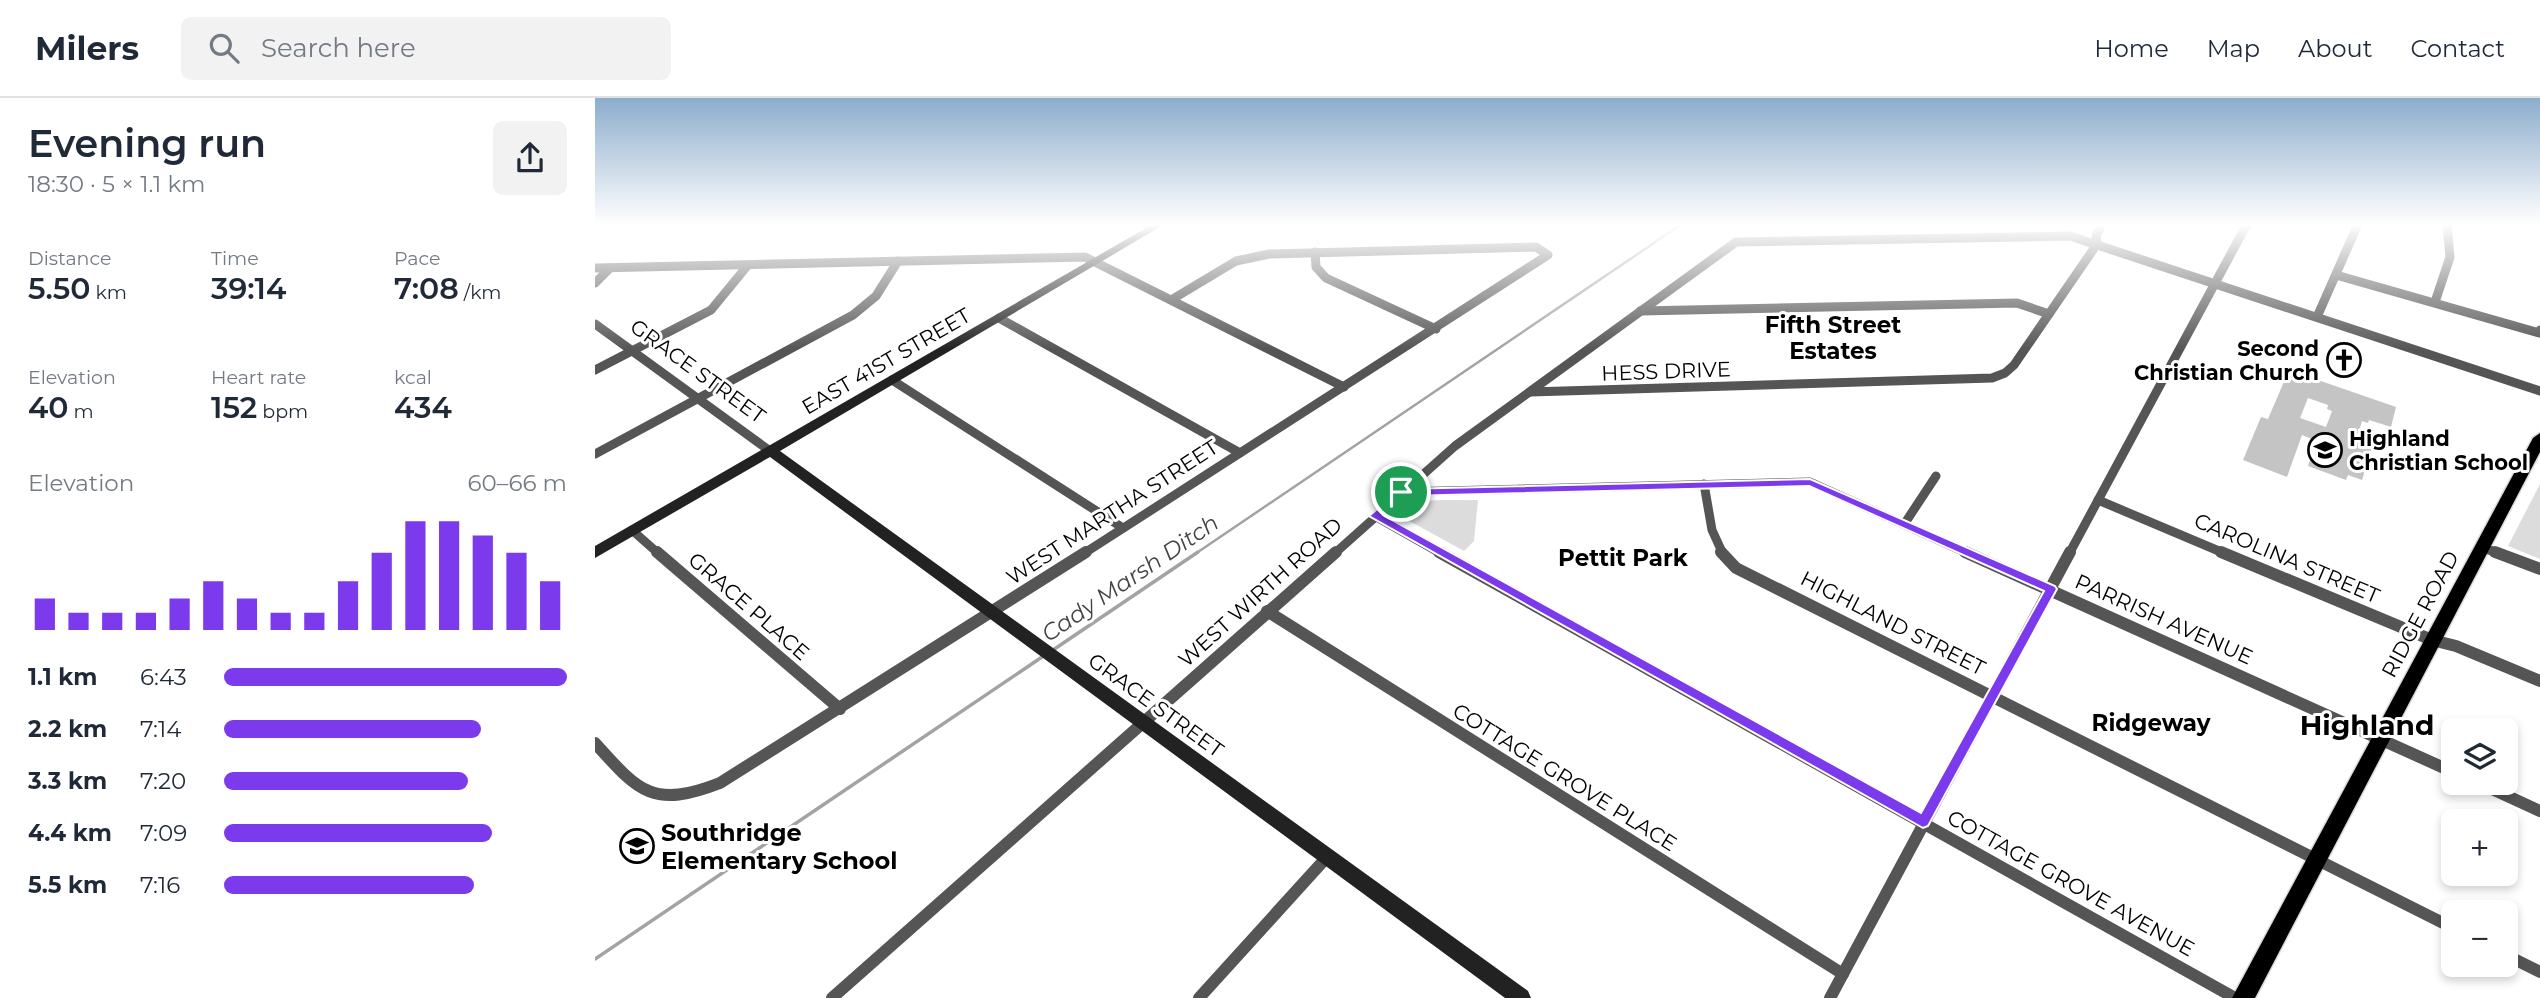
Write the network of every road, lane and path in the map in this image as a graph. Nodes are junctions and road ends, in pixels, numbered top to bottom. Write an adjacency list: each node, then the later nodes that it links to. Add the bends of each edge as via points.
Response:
1 (702, 266): 16 (street)
2 (747, 266): 29 (street, via 711,310)
3 (895, 266): 35 (street, via 867,306)
4 (1088, 266): 25 (street, EAST 41ST STREET)
5 (1103, 266): 20 (street)
6 (1228, 266): 20 (street)
7 (1316, 266): 27 (street, via 1325,278)
8 (1534, 266): 27 (street, WEST MARTHA STREET)
9 (1703, 266): 22 (street, WEST WIRTH ROAD)
10 (2082, 266): 23 (street, HESS DRIVE)
11 (2164, 266): 18 (street)
12 (2224, 266): 18 (street)
13 (2340, 266): 17 (street)
14 (2447, 266): 21 (street)
15 (595, 268): 16 (street)
16 (610, 268): 19 (street)
17 (2337, 272): 21 (street); 24 (street)
18 (2215, 283): 24 (street); 43 (street)
19 (595, 284)
20 (1171, 300): 32 (street)
21 (2435, 302): 28 (street)
22 (1640, 311): 23 (street, via 2017,303); 34 (street, WEST WIRTH ROAD)
23 (2049, 314): 34 (street, HESS DRIVE, via 2014,365 2005,373 1977,380)
24 (2317, 317): 33 (street)
25 (999, 318): 31 (street, EAST 41ST STREET); 38 (street)
26 (595, 324): 29 (street, GRACE STREET)
27 (1436, 329): 32 (street, WEST MARTHA STREET)
28 (2540, 332)
29 (632, 352): 30 (street); 35 (street, GRACE STREET)
30 (595, 370)
31 (892, 380): 37 (street, EAST 41ST STREET); 46 (street)
32 (1344, 387): 38 (street, WEST MARTHA STREET)
33 (2540, 391)
34 (1529, 392): 42 (street, WEST WIRTH ROAD)
35 (698, 399): 37 (street, GRACE STREET); 39 (street)
36 (2540, 438): 48 (main road, RIDGE ROAD)
37 (770, 451): 47 (street, EAST 41ST STREET); 53 (street, GRACE STREET)
38 (1240, 453): 46 (street, WEST MARTHA STREET)
39 (595, 454)
40 (1936, 476): 45 (street)
41 (1704, 484): 42 (street, PARRISH AVENUE); 45 (street, PARRISH AVENUE, via 1810,482); 56 (street, HIGHLAND STREET, via 1714,545 1736,568)
42 (1401, 492): 44 (street, WEST WIRTH ROAD)
43 (2098, 499): 51 (street); 54 (street, CAROLINA STREET)
44 (1375, 516): 52 (street, WEST WIRTH ROAD); 64 (street, COTTAGE GROVE AVENUE)
45 (1905, 523): 51 (street, PARRISH AVENUE)
46 (1123, 528): 53 (street, WEST MARTHA STREET)
47 (633, 531): 49 (street, EAST 41ST STREET); 57 (street, GRACE PLACE)
48 (2482, 547): 50 (street); 54 (main road, RIDGE ROAD)
49 (595, 553)
50 (2540, 569)
51 (2051, 589): 56 (street); 59 (street, PARRISH AVENUE)
52 (1267, 611): 58 (street, WEST WIRTH ROAD); 70 (street, COTTAGE GROVE PLACE)
53 (991, 613): 57 (street, WEST MARTHA STREET); 58 (street, GRACE STREET)
54 (2432, 640): 55 (street, CAROLINA STREET); 59 (main road, RIDGE ROAD)
55 (2540, 681)
56 (1992, 696): 64 (street); 66 (street, HIGHLAND STREET)
57 (840, 709): 60 (street, WEST MARTHA STREET, via 731,778 688,793 670,795 642,789)
58 (1142, 723): 65 (street, GRACE STREET); 71 (street, WEST WIRTH ROAD)
59 (2379, 738): 61 (street, PARRISH AVENUE); 66 (main road, RIDGE ROAD)
60 (595, 743)
61 (2441, 766)
62 (2505, 795): 63 (street)
63 (2540, 811)
64 (1923, 822): 70 (street); 75 (street, COTTAGE GROVE AVENUE)
65 (1327, 857): 72 (street); 73 (street, GRACE STREET)
66 (2316, 859): 67 (street, HIGHLAND STREET); 76 (main road, RIDGE ROAD)
67 (2441, 922)
68 (2518, 961): 69 (street)
69 (2540, 972)
70 (1843, 974): 74 (street)
71 (832, 998)
72 (1199, 998)
73 (1521, 998)
74 (1830, 998)
75 (2235, 998)
76 (2243, 998)

